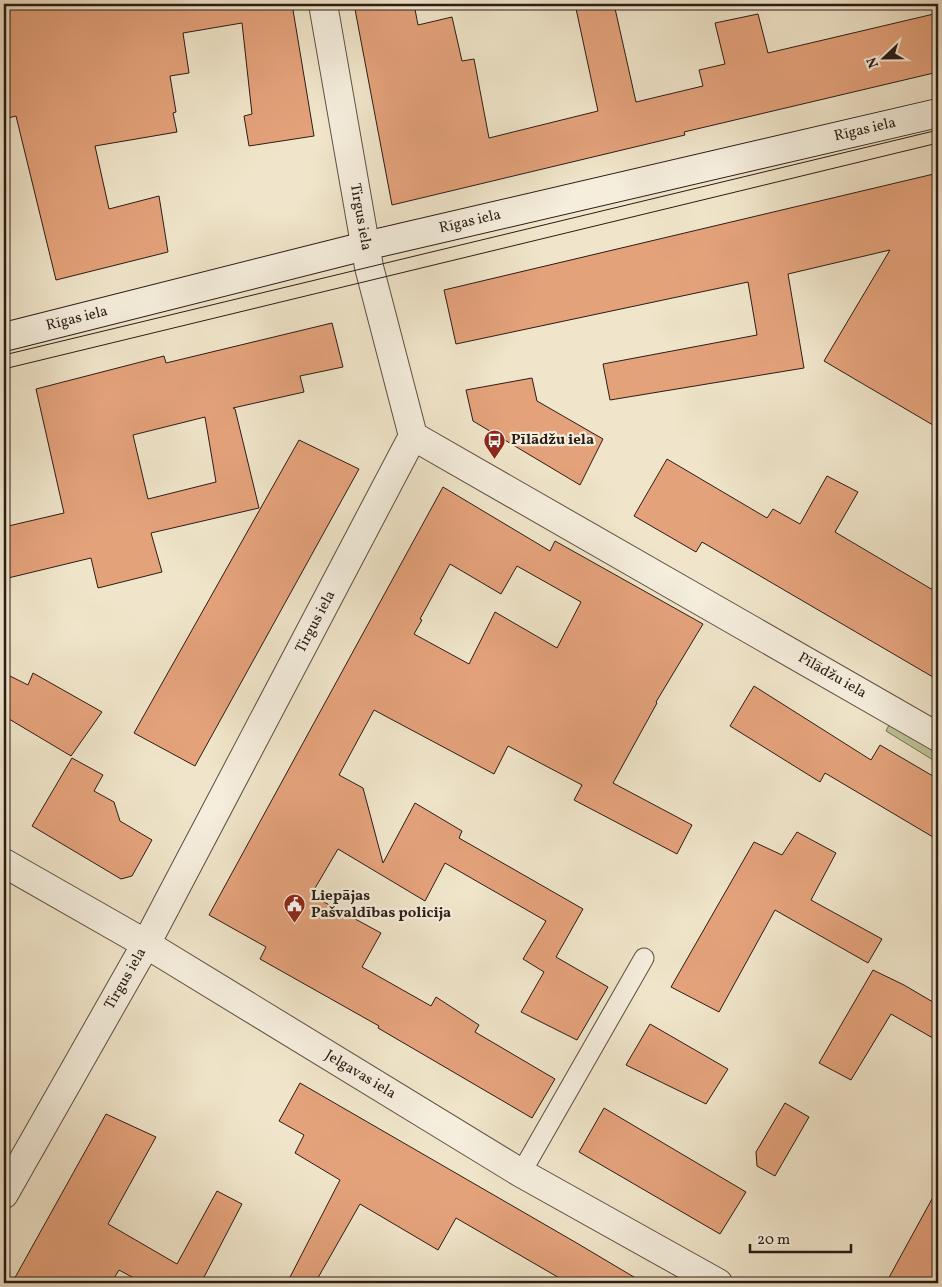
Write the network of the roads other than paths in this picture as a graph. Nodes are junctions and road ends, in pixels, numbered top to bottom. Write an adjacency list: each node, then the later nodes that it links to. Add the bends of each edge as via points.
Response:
1 (323, 4): 3 (street, Tirgus iela)
2 (938, 113): 3 (street, Rīgas iela)
3 (366, 246): 4 (street, Rīgas iela); 5 (street, Tirgus iela)
4 (4, 337)
5 (413, 436): 6 (street, Pīlādžu iela); 8 (street, Tirgus iela)
6 (938, 737)
7 (4, 863): 8 (street, Jelgavas iela)
8 (146, 944): 10 (street, Jelgavas iela); 11 (street, Tirgus iela)
9 (644, 958): 10 (lane)
10 (521, 1173): 12 (street, Jelgavas iela)
11 (4, 1194)
12 (718, 1283)

